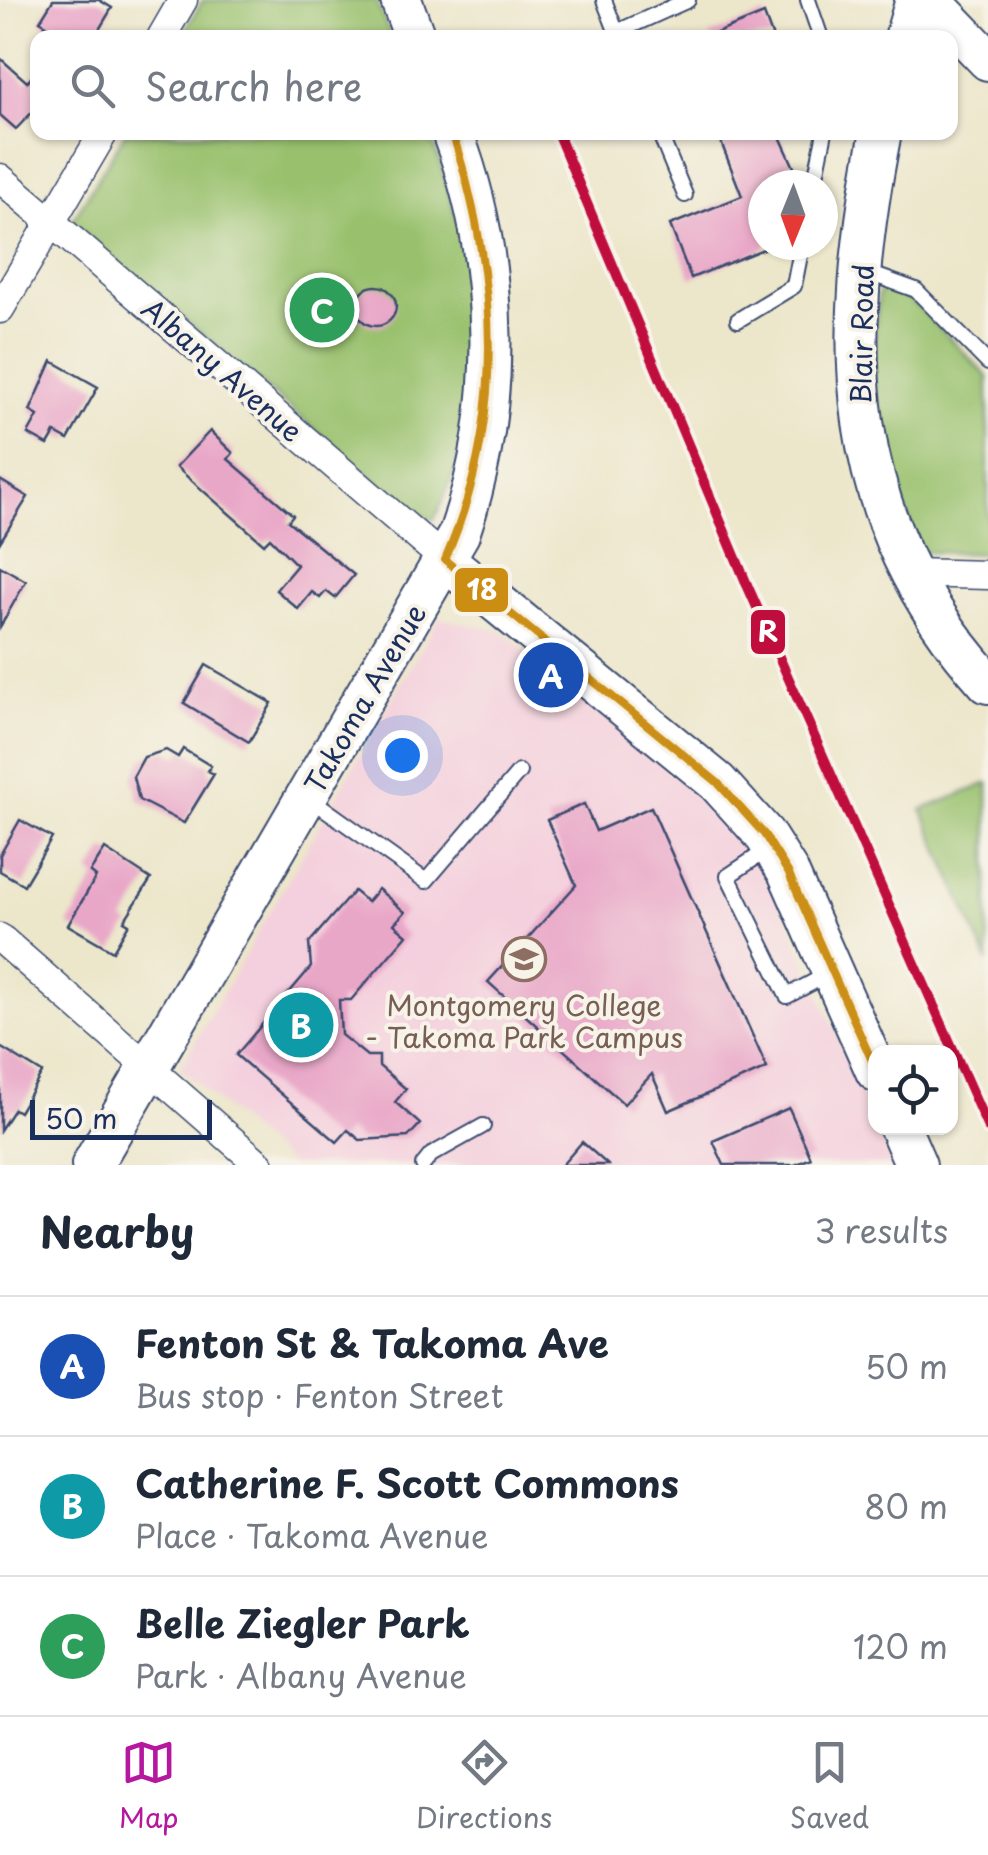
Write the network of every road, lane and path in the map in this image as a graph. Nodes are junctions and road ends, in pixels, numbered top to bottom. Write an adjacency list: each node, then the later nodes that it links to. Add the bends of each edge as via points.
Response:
1 (183, 0): 8 (street)
2 (401, 0): 9 (street)
3 (604, 0): 10 (lane)
4 (688, 0): 11 (lane)
5 (808, 0): 12 (lane)
6 (916, 0): 13 (street)
7 (930, 0): 14 (street)
8 (165, 30)
9 (413, 30)
10 (616, 30)
11 (628, 30)
12 (818, 30)
13 (907, 30)
14 (988, 60)
15 (99, 140): 23 (street)
16 (454, 140): 29 (street, Takoma Avenue, via 487,276 490,390 479,476)
17 (661, 140): 22 (lane)
18 (823, 140): 20 (lane)
19 (880, 140): 25 (street, Blair Road)
20 (817, 170)
21 (0, 178): 23 (street, Albany Avenue)
22 (685, 194)
23 (52, 221): 26 (street); 29 (street, Albany Avenue)
24 (799, 260): 27 (lane, via 794,286)
25 (860, 271): 28 (lane, via 916,290); 30 (street, Blair Road, via 855,333 862,428 890,529)
26 (0, 308)
27 (738, 320)
28 (988, 363)
29 (445, 560): 34 (street, Takoma Avenue); 35 (street, via 716,782)
30 (911, 572): 31 (street); 32 (street, Blair Road)
31 (988, 574)
32 (988, 684)
33 (519, 772): 34 (lane, via 426,881)
34 (306, 796): 39 (street, Takoma Avenue)
35 (772, 847): 37 (street); 37 (lane, via 728,876 787,996)
36 (0, 938): 39 (street)
37 (832, 972): 38 (street)
38 (868, 1053)
39 (149, 1067): 42 (street, Takoma Avenue); 43 (street)
40 (483, 1126): 44 (lane)
41 (903, 1135): 45 (street)
42 (92, 1165)
43 (260, 1165)
44 (423, 1165)
45 (916, 1165)

